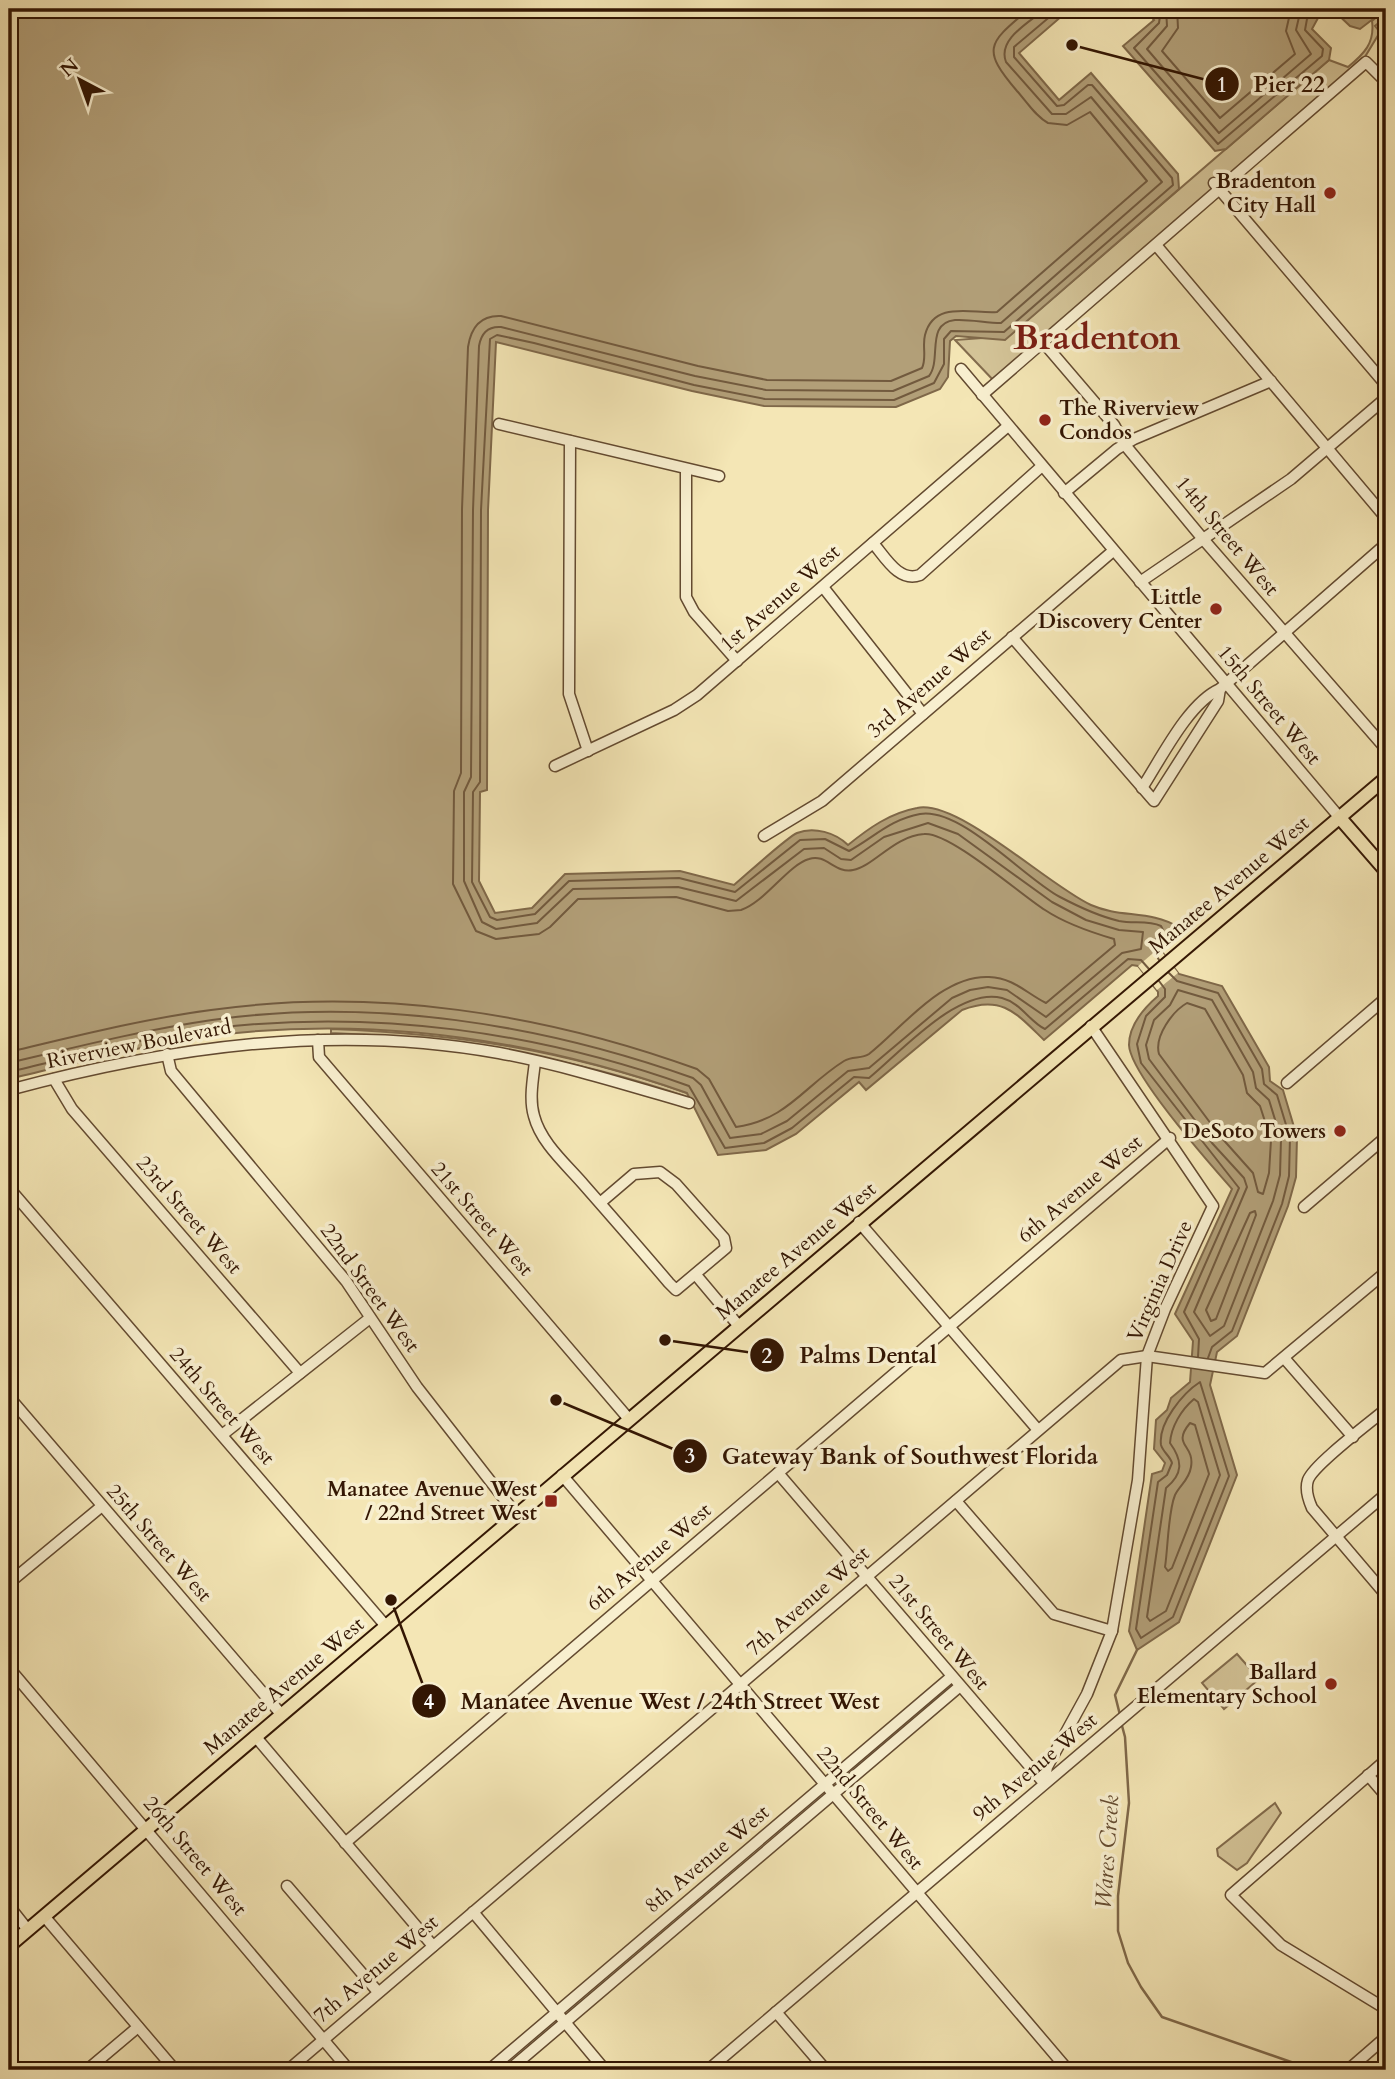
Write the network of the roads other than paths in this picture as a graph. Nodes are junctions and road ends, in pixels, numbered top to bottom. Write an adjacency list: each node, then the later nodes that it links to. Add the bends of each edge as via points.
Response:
1 (1386, 82): 2 (street, via 1366,62)
2 (1217, 186): 3 (street); 7 (street)
3 (1156, 245): 4 (street); 6 (street)
4 (1043, 342): 8 (street); 13 (street, 14th Street West, via 1114,425)
5 (961, 369): 8 (street, 15th Street West)
6 (1271, 382): 13 (street); 14 (street)
7 (1386, 385)
8 (982, 395): 11 (street, 15th Street West)
9 (1386, 398): 14 (street)
10 (499, 424): 12 (street)
11 (1008, 426): 15 (street, 15th Street West); 21 (street, 1st Avenue West)
12 (569, 441): 16 (street); 32 (street, via 569,694)
13 (1125, 445): 18 (street); 20 (street, 14th Street West)
14 (1329, 449): 19 (street); 20 (street)
15 (1042, 466): 18 (street, 15th Street West); 21 (street, via 913,578 901,575)
16 (686, 470): 17 (street); 28 (street, via 686,597)
17 (719, 476)
18 (1064, 493): 23 (street, 15th Street West)
19 (1386, 518)
20 (1203, 538): 24 (street); 26 (street, 14th Street West)
21 (873, 543): 25 (street, 1st Avenue West)
22 (1386, 544): 26 (street)
23 (1113, 551): 24 (street, 15th Street West); 27 (street, 3rd Avenue West)
24 (1140, 582): 29 (street, 15th Street West)
25 (822, 587): 28 (street, 1st Avenue West); 30 (street)
26 (1283, 632): 29 (street); 31 (street, 14th Street West)
27 (1012, 637): 30 (street, 3rd Avenue West); 35 (street)
28 (737, 661): 32 (street, 1st Avenue West, via 684,704)
29 (1222, 686): 35 (street, via 1218,701); 35 (street, via 1193,712); 36 (street, 15th Street West)
30 (923, 714): 37 (street, 3rd Avenue West, via 822,801)
31 (1386, 749)
32 (588, 751): 33 (street, 1st Avenue West)
33 (555, 766)
34 (1386, 778): 36 (main road, Manatee Avenue West)
35 (1148, 794)
36 (1340, 818): 38 (main road, 15th Street West); 40 (main road, Manatee Avenue West)
37 (764, 836)
38 (1386, 871)
39 (1386, 998): 45 (street)
40 (1091, 1026): 49 (street, Virginia Drive); 53 (main road, Manatee Avenue West)
41 (317, 1040): 42 (street, Riverview Boulevard); 43 (street, Riverview Boulevard, via 453,1047); 64 (street, 21st Street West, via 319,1057)
42 (167, 1054): 44 (street, Riverview Boulevard); 56 (street, 22nd Street West, via 177,1079 318,1246)
43 (535, 1062): 47 (street, Riverview Boulevard); 51 (street, via 532,1105 538,1126)
44 (54, 1079): 46 (street, Riverview Boulevard); 61 (street, 23rd Street West, via 72,1108)
45 (1287, 1083)
46 (9, 1090)
47 (689, 1103)
48 (1386, 1137): 52 (street)
49 (1170, 1138): 58 (street, 6th Avenue West); 59 (street, Virginia Drive, via 1213,1206)
50 (9, 1188): 66 (street, 24th Street West)
51 (600, 1203): 55 (street, via 676,1290); 55 (street, via 634,1174 654,1171 667,1175 727,1243)
52 (1304, 1207)
53 (859, 1222): 57 (main road, Manatee Avenue West); 58 (street)
54 (1386, 1272): 60 (street)
55 (696, 1275): 57 (street)
56 (370, 1318): 61 (street); 73 (street, 22nd Street West)
57 (738, 1325): 64 (main road, Manatee Avenue West)
58 (948, 1326): 65 (street); 68 (street, 6th Avenue West)
59 (1147, 1356): 60 (street, 7th Avenue West, via 1261,1374); 65 (street, 7th Avenue West, via 1121,1360); 80 (street, Virginia Drive, via 1138,1480)
60 (1285, 1359): 67 (street)
61 (300, 1373): 66 (street)
62 (9, 1397): 72 (street, 25th Street West)
63 (1386, 1409): 67 (street)
64 (628, 1418): 69 (main road, Manatee Avenue West)
65 (1038, 1430): 71 (street, 7th Avenue West)
66 (222, 1435): 79 (street, 24th Street West)
67 (1353, 1437): 74 (street, via 1308,1481 1312,1508)
68 (778, 1473): 75 (street, 21st Street West); 76 (street, 6th Avenue West)
69 (562, 1475): 73 (main road, Manatee Avenue West); 76 (street, 22nd Street West)
70 (1386, 1494): 74 (street, 9th Avenue West)
71 (956, 1501): 75 (street, 7th Avenue West); 80 (street, via 1054,1614)
72 (102, 1506): 77 (street); 85 (street, 25th Street West)
73 (516, 1514): 79 (main road, Manatee Avenue West)
74 (1336, 1536): 78 (street); 89 (street, 9th Avenue West)
75 (867, 1576): 82 (street, 21st Street West); 83 (street, 7th Avenue West)
76 (651, 1580): 83 (street, 22nd Street West); 94 (street, 6th Avenue West)
77 (9, 1583)
78 (1386, 1595)
79 (385, 1625): 85 (main road, Manatee Avenue West)
80 (1112, 1631): 89 (street, Virginia Drive, via 1091,1685 1047,1767)
81 (9, 1668): 93 (street, 26th Street West)
82 (951, 1677): 84 (street, 21st Street West); 90 (street, 8th Avenue West)
83 (740, 1685): 90 (street, 22nd Street West); 98 (street, 7th Avenue West)
84 (959, 1687): 89 (street, 21st Street West); 91 (street, 8th Avenue West)
85 (281, 1714): 86 (main road, Manatee Avenue West)
86 (255, 1736): 93 (main road, Manatee Avenue West); 94 (street)
87 (1386, 1760): 88 (street)
88 (1368, 1775): 92 (street); 104 (street, via 1231,1895 1281,1945)
89 (1044, 1783): 96 (street, 9th Avenue West)
90 (825, 1784): 91 (street, 22nd Street West); 105 (street, 8th Avenue West)
91 (833, 1795): 96 (street, 22nd Street West); 107 (street, 8th Avenue West)
92 (1386, 1796)
93 (148, 1828): 99 (main road, Manatee Avenue West); 110 (street, 26th Street West)
94 (345, 1843): 101 (street)
95 (287, 1886): 103 (street)
96 (916, 1893): 106 (street, 9th Avenue West); 120 (street, 22nd Street West)
97 (9, 1906): 100 (street)
98 (473, 1912): 101 (street, 7th Avenue West); 105 (street)
99 (44, 1916): 100 (main road, Manatee Avenue West); 108 (street)
100 (29, 1930): 102 (main road, Manatee Avenue West)
101 (433, 1946): 103 (street, 7th Avenue West)
102 (9, 1947)
103 (378, 1992): 110 (street, 7th Avenue West)
104 (1386, 2009)
105 (557, 2012): 107 (street); 115 (street, 8th Avenue West)
106 (776, 2012): 118 (street, 9th Avenue West); 119 (street)
107 (565, 2022): 116 (street, 8th Avenue West); 117 (street)
108 (138, 2027): 111 (street); 112 (street)
109 (1386, 2038): 121 (street)
110 (323, 2040): 113 (street, 7th Avenue West); 114 (street, 26th Street West)
111 (88, 2070)
112 (175, 2070)
113 (288, 2070)
114 (349, 2070)
115 (489, 2070)
116 (509, 2070)
117 (605, 2070)
118 (708, 2070)
119 (826, 2070)
120 (1068, 2070)
121 (1348, 2070)

